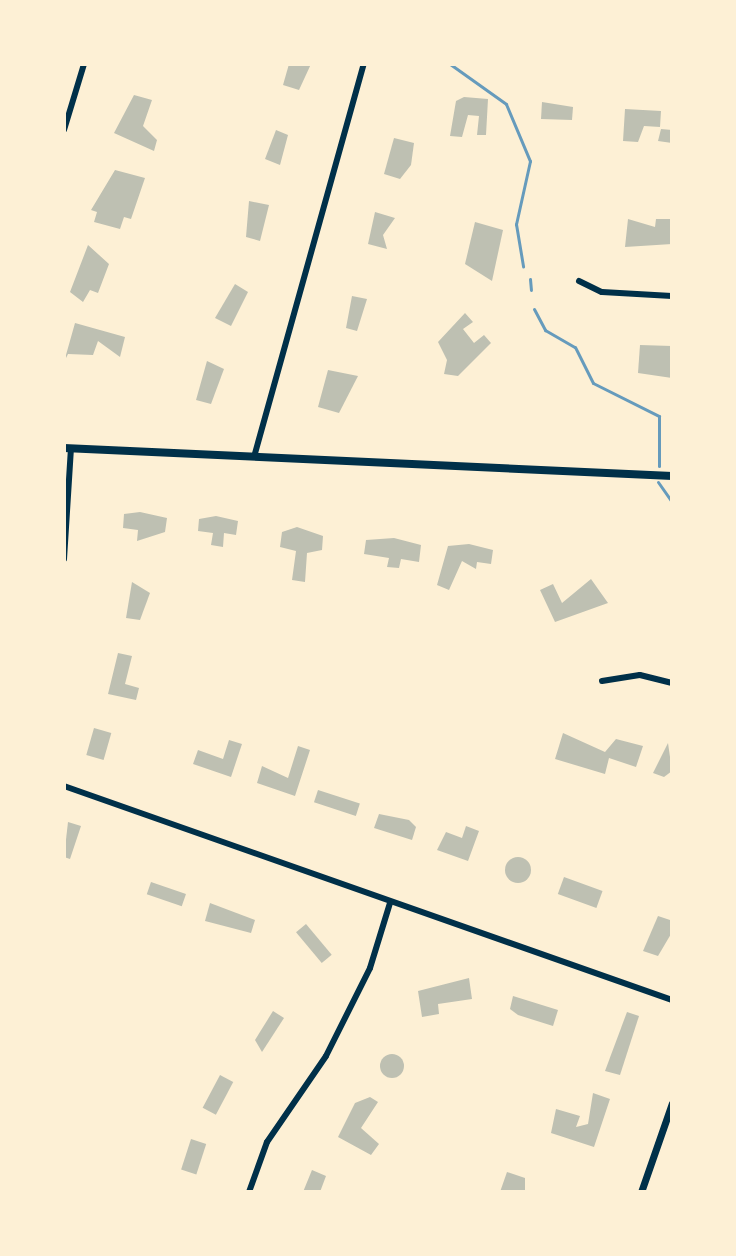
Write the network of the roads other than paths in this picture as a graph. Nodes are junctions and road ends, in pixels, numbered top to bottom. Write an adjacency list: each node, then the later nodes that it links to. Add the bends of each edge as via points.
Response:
1 (84, 64): 3 (street)
2 (364, 64): 7 (street)
3 (64, 130)
4 (579, 281): 5 (street, via 602,292)
5 (672, 296)
6 (68, 448): 7 (main road); 9 (street)
7 (254, 457): 8 (main road)
8 (672, 476)
9 (64, 559)
10 (602, 681): 11 (street, via 640,675)
11 (672, 683)
12 (64, 786): 13 (street)
13 (390, 903): 14 (street); 16 (street, via 370,968 326,1056 267,1142)
14 (672, 1000)
15 (672, 1103): 17 (street)
16 (249, 1192)
17 (641, 1192)

